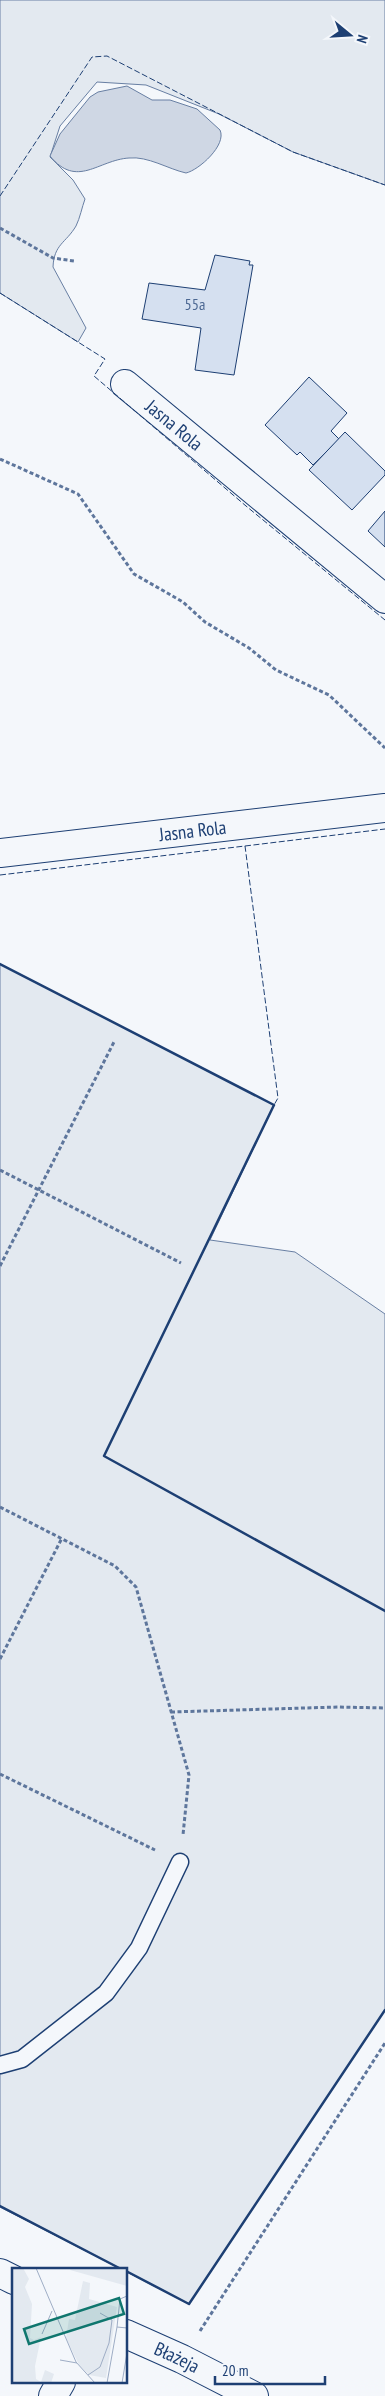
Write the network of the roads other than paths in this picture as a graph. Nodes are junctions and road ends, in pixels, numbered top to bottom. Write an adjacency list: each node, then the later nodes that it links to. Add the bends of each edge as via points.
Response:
1 (125, 384): 2 (street, Jasna Rola)
2 (385, 599)
3 (385, 808): 4 (street, Jasna Rola)
4 (0, 853)
5 (180, 1862): 6 (lane, via 139,1948 106,1993 22,2059)
6 (0, 2065)
7 (0, 2273): 8 (street)
8 (12, 2279)
9 (128, 2335): 12 (street, Błażeja, via 182,2358)
10 (60, 2384): 11 (street)
11 (53, 2396)
12 (254, 2396)

